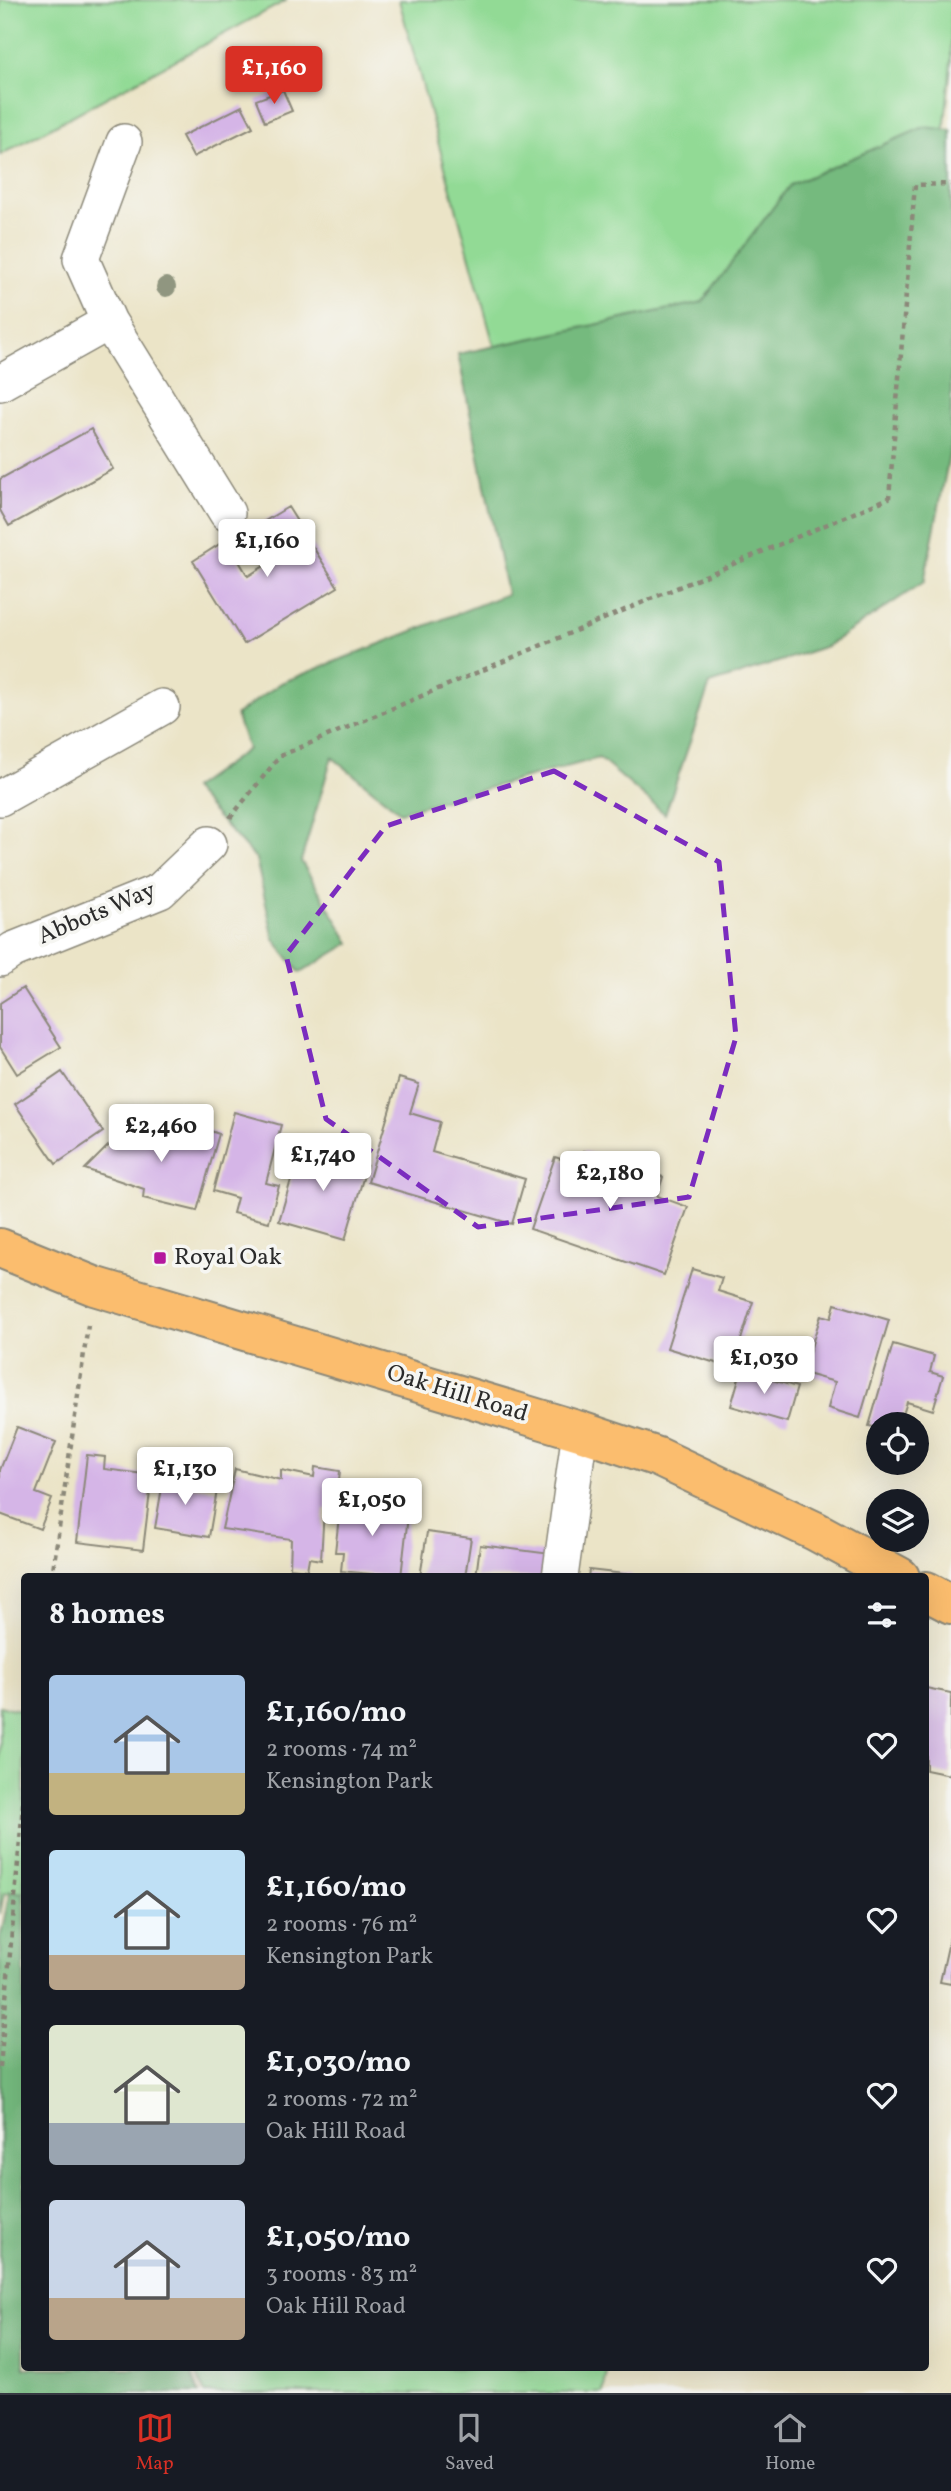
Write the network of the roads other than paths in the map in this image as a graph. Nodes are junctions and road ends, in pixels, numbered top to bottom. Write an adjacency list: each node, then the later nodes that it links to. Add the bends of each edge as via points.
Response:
1 (124, 142): 2 (street, via 81,259)
2 (109, 322): 3 (street); 4 (street)
3 (0, 383)
4 (227, 513)
5 (162, 707): 6 (street)
6 (0, 798)
7 (209, 844): 8 (street, Abbots Way, via 160,891)
8 (4, 946)
9 (0, 1248): 10 (main road, Oak Hill Road, via 94,1286)
10 (580, 1431): 11 (street); 12 (main road, Oak Hill Road, via 658,1457)
11 (561, 1573)
12 (893, 1573)
13 (929, 1593): 14 (main road)
14 (951, 1604)

